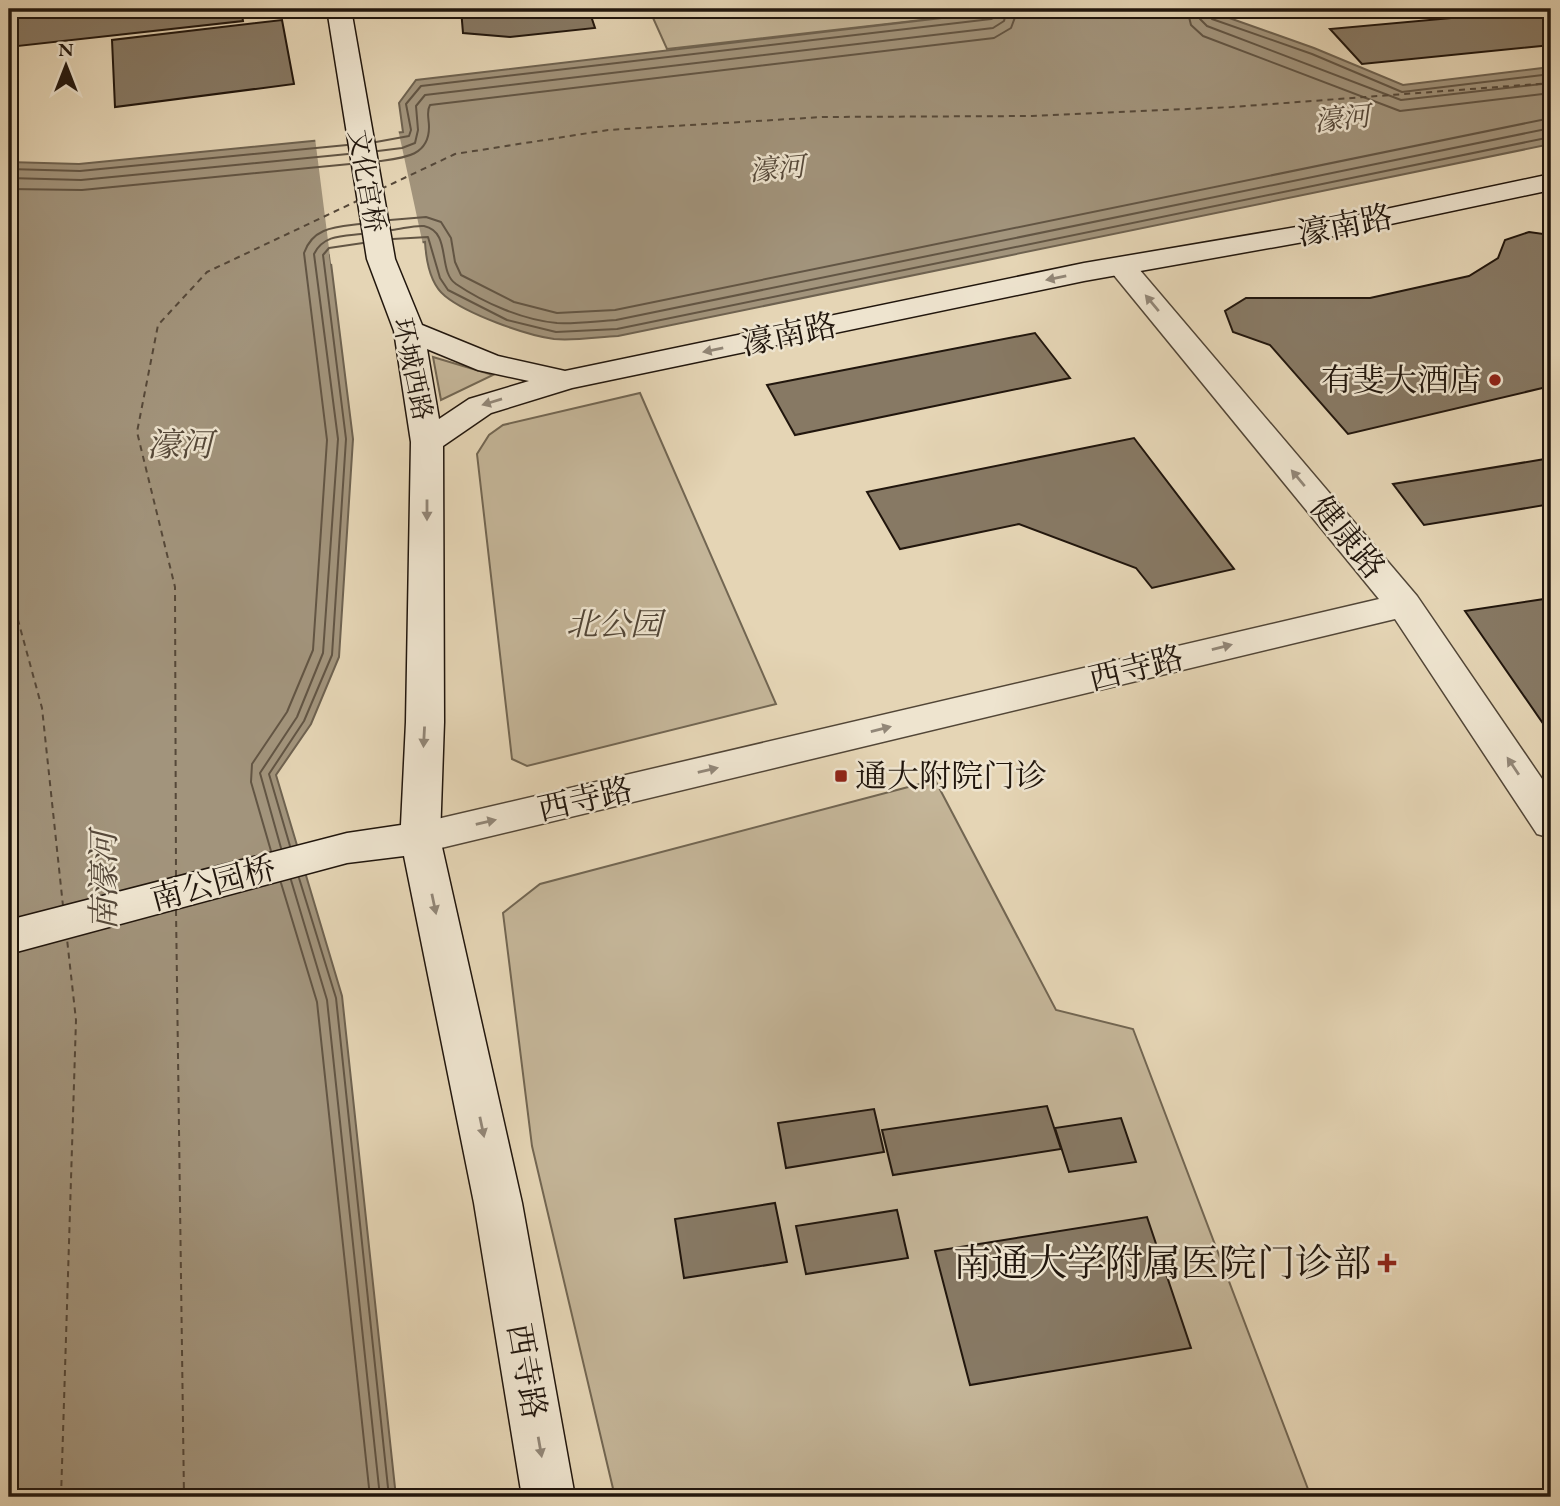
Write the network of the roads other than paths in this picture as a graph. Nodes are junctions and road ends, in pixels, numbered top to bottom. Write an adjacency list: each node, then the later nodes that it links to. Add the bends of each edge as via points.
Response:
1 (339, 9): 3 (street, 文化宫桥)
2 (1551, 182): 4 (street, 濠南路)
3 (381, 258): 5 (street, 环城西路)
4 (1123, 268): 6 (street, 濠南路, one-way to 6, via 1084,272); 8 (street, 健康路, one-way to 4)
5 (409, 331): 6 (street, via 489,363); 7 (street, 环城西路)
6 (566, 380): 7 (street, 濠南路, one-way to 7, via 480,406)
7 (427, 442): 10 (street, one-way to 10, via 425,722)
8 (1404, 605): 9 (street, 健康路, one-way to 8); 10 (street, 西寺路, one-way to 8)
9 (1551, 823)
10 (419, 838): 11 (street, 南公园桥, via 347,848); 12 (street, 西寺路, one-way to 12, via 498,1203)
11 (9, 937)
12 (549, 1497)

